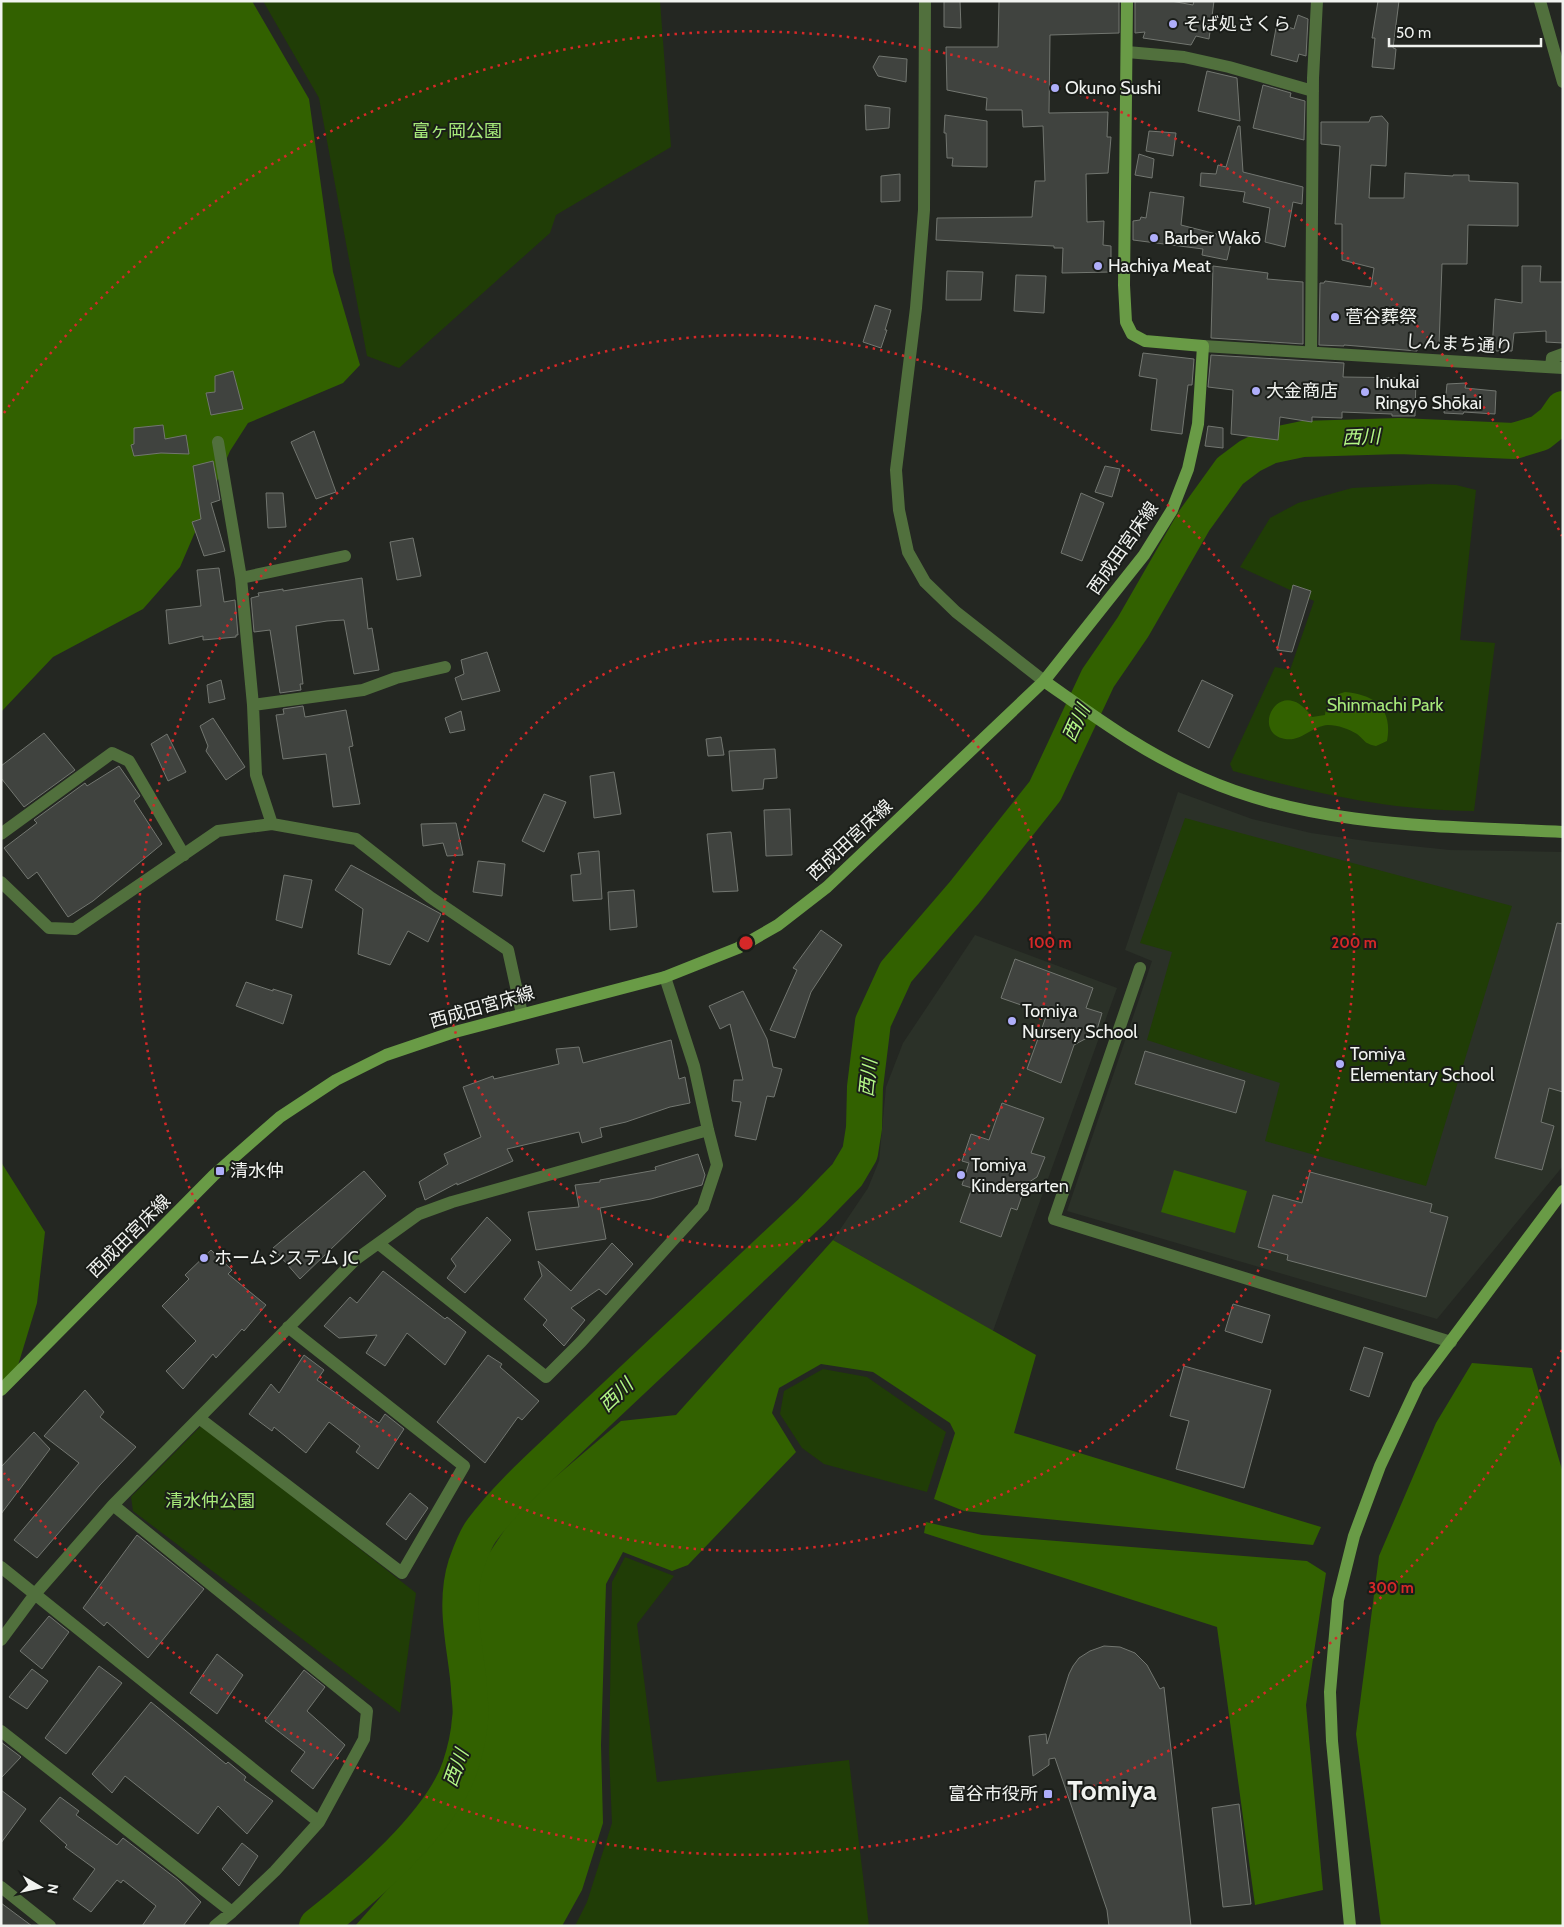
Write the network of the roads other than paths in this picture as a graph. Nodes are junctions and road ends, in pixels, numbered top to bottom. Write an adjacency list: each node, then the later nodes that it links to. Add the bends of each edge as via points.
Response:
1 (925, 1): 16 (street, via 924,210 916,308 896,470 899,510 908,552 925,582 956,612)
2 (1127, 1): 5 (main road)
3 (1317, 1): 7 (street)
4 (1540, 1): 6 (street)
5 (1127, 52): 7 (street, via 1184,57); 8 (main road, via 1126,322 1132,334 1145,341)
6 (1563, 82)
7 (1313, 91): 9 (street)
8 (1202, 346): 9 (street, しんまち通り); 16 (main road, 西成田宮床線, via 1198,424 1188,469 1172,510 1144,555)
9 (1311, 352): 11 (street, しんまち通り)
10 (1563, 354): 11 (street, via 1552,358)
11 (1557, 367)
12 (218, 442): 14 (street)
13 (345, 556): 14 (street)
14 (240, 578): 17 (street)
15 (445, 666): 17 (street, via 364,690)
16 (1044, 681): 19 (main road, via 1110,729 1152,754 1247,796 1315,812 1392,824); 24 (main road, 西成田宮床線, via 828,887 778,925 738,948)
17 (253, 705): 18 (street, via 256,775)
18 (272, 824): 21 (street, via 218,831); 25 (street, via 356,839 430,897 508,950)
19 (1563, 832)
20 (1, 834): 21 (street, via 112,753 130,762)
21 (184, 855): 22 (street, via 75,930 49,928)
22 (1, 882)
23 (1140, 968): 30 (street, via 1054,1219)
24 (665, 977): 25 (main road, 西成田宮床線); 26 (street, via 694,1066)
25 (522, 1014): 31 (main road, 西成田宮床線, via 386,1055 336,1080 280,1117 214,1175)
26 (708, 1130): 28 (street, via 452,1202 419,1214); 28 (street, via 718,1165 703,1207 546,1377)
27 (1563, 1191): 30 (main road)
28 (379, 1244): 29 (street, via 355,1260)
29 (288, 1327): 32 (street); 32 (street, via 464,1466 402,1573)
30 (1451, 1342): 43 (main road, via 1418,1385 1380,1466 1354,1536 1338,1600 1330,1692)
31 (1, 1390)
32 (199, 1418): 33 (street)
33 (113, 1505): 35 (street); 38 (street, via 367,1711 364,1739)
34 (1, 1567): 35 (street)
35 (35, 1594): 36 (street); 38 (street)
36 (1, 1640)
37 (1, 1731): 40 (street)
38 (319, 1822): 40 (street)
39 (1, 1887): 41 (street)
40 (232, 1912): 42 (street)
41 (50, 1926)
42 (215, 1926)
43 (1350, 1926)

